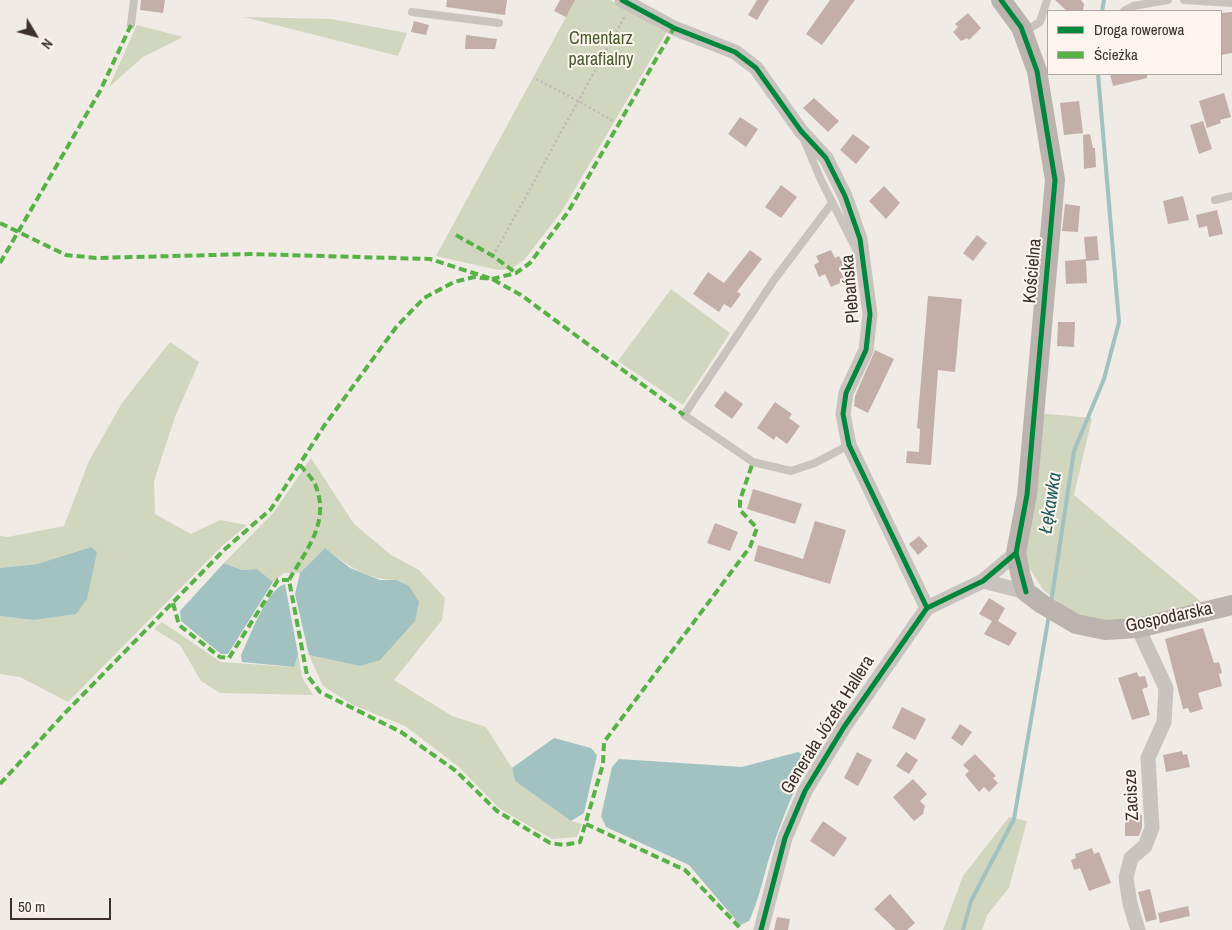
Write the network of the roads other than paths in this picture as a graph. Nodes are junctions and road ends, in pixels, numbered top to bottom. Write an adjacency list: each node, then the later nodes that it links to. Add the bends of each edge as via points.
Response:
1 (134, 0): 11 (lane)
2 (1001, 0): 12 (street, Kościelna)
3 (1047, 0): 12 (lane, via 1040,22)
4 (1168, 0): 8 (lane)
5 (1184, 0): 6 (lane)
6 (1232, 3)
7 (625, 5): 13 (street, Plebańska, via 735,52 756,68)
8 (1126, 10)
9 (412, 12): 10 (lane)
10 (498, 23)
11 (131, 25)
12 (1023, 33): 19 (street, Kościelna, via 1037,71 1054,180 1026,495)
13 (801, 131): 16 (lane); 17 (street, Plebańska, via 826,158 845,196 860,239)
14 (1232, 196): 15 (lane)
15 (1215, 200)
16 (832, 203): 17 (lane); 18 (lane, via 774,280 684,415 754,462 791,470 815,463)
17 (863, 264): 18 (street, Plebańska, via 870,314 866,350 846,393 843,414)
18 (849, 445): 23 (street, Plebańska)
19 (1016, 553): 20 (street, Generała Józefa Hallera); 21 (street)
20 (983, 580): 21 (street); 23 (street, Generała Józefa Hallera)
21 (1026, 592): 24 (street, Gospodarska, via 1076,624 1106,630)
22 (1232, 605): 24 (street, Gospodarska)
23 (926, 608): 25 (street, Generała Józefa Hallera, via 804,791 785,838)
24 (1138, 628): 26 (street, Zacisze, via 1166,688 1164,722 1148,758 1152,828 1145,846 1132,858 1126,878)
25 (761, 930)
26 (1138, 930)

